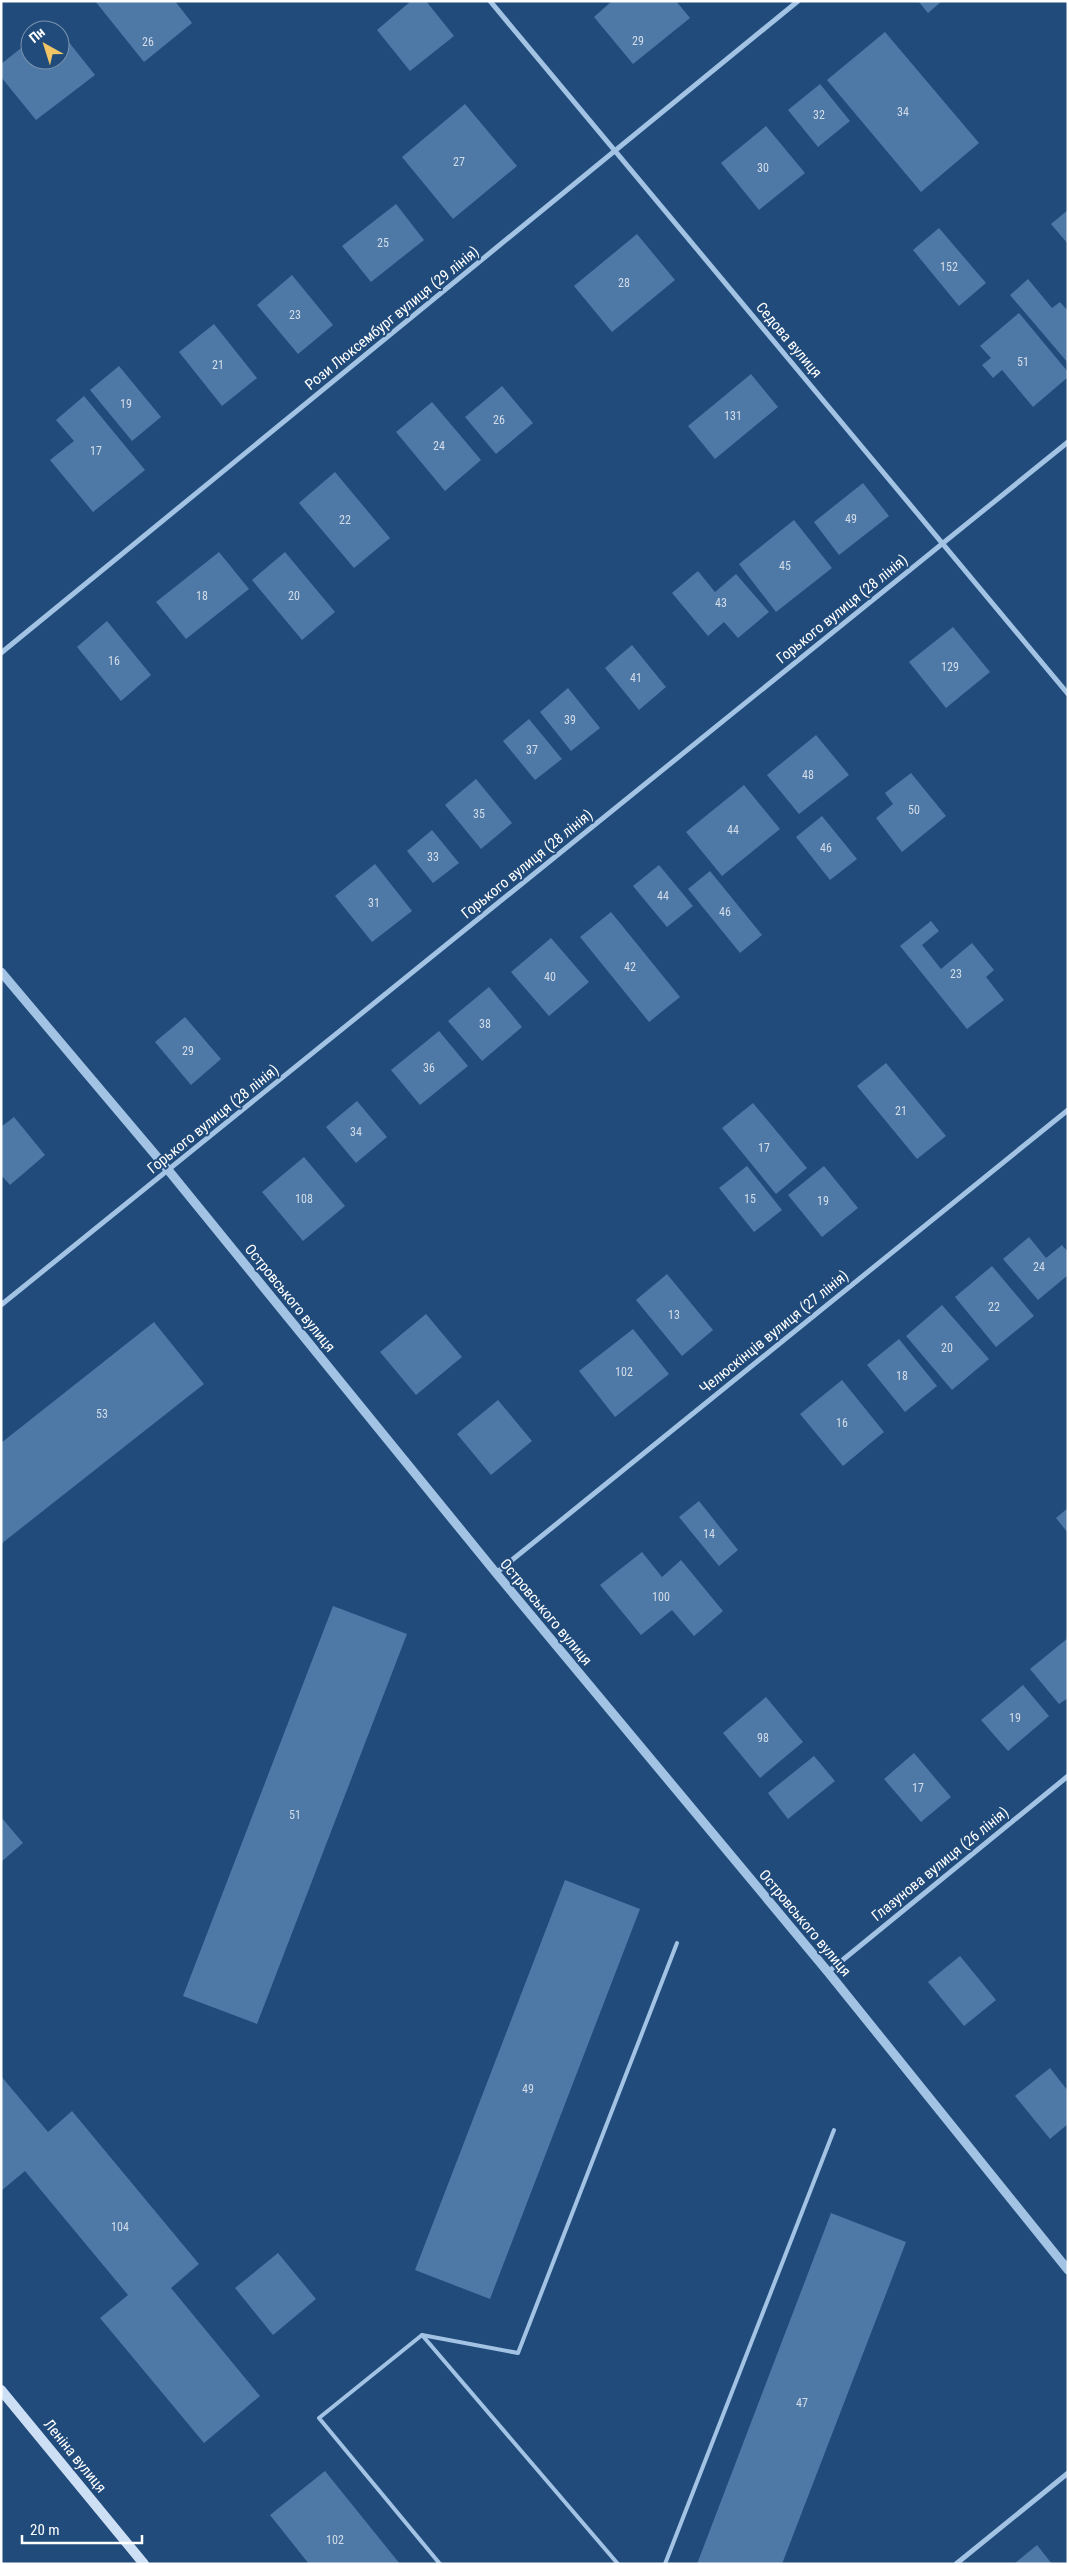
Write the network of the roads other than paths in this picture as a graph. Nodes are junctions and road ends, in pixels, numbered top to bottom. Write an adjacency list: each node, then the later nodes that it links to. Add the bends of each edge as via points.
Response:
1 (490, 1): 3 (street, Седова вулиця)
2 (798, 1): 3 (street, Рози Люксембург вулиця (29 лiнiя))
3 (615, 151): 5 (street, Седова вулиця); 6 (street, Рози Люксембург вулиця (29 лiнiя))
4 (1068, 442): 5 (street, Горького вулиця (28 лiнiя))
5 (942, 544): 7 (street, Седова вулиця); 10 (street, Горького вулиця (28 лiнiя))
6 (1, 654)
7 (1068, 694)
8 (1, 972): 10 (street, Островського вулиця)
9 (1068, 1110): 12 (street, Челюскінців вулиця (27 лiнiя))
10 (168, 1171): 11 (street, Горького вулиця (28 лiнiя)); 12 (street, Островського вулиця)
11 (1, 1305)
12 (496, 1573): 15 (street, Островського вулиця)
13 (1068, 1776): 15 (street, Глазунова вулиця (26 лiнiя))
14 (677, 1944): 18 (lane, via 518,2353)
15 (828, 1972): 17 (street, Островського вулиця)
16 (834, 2130): 24 (lane)
17 (1068, 2270)
18 (422, 2335): 22 (lane, via 319,2418); 23 (lane)
19 (1, 2390): 21 (main road, Леніна вулиця)
20 (1068, 2473): 25 (street)
21 (144, 2564)
22 (440, 2564)
23 (618, 2564)
24 (665, 2564)
25 (956, 2564)

